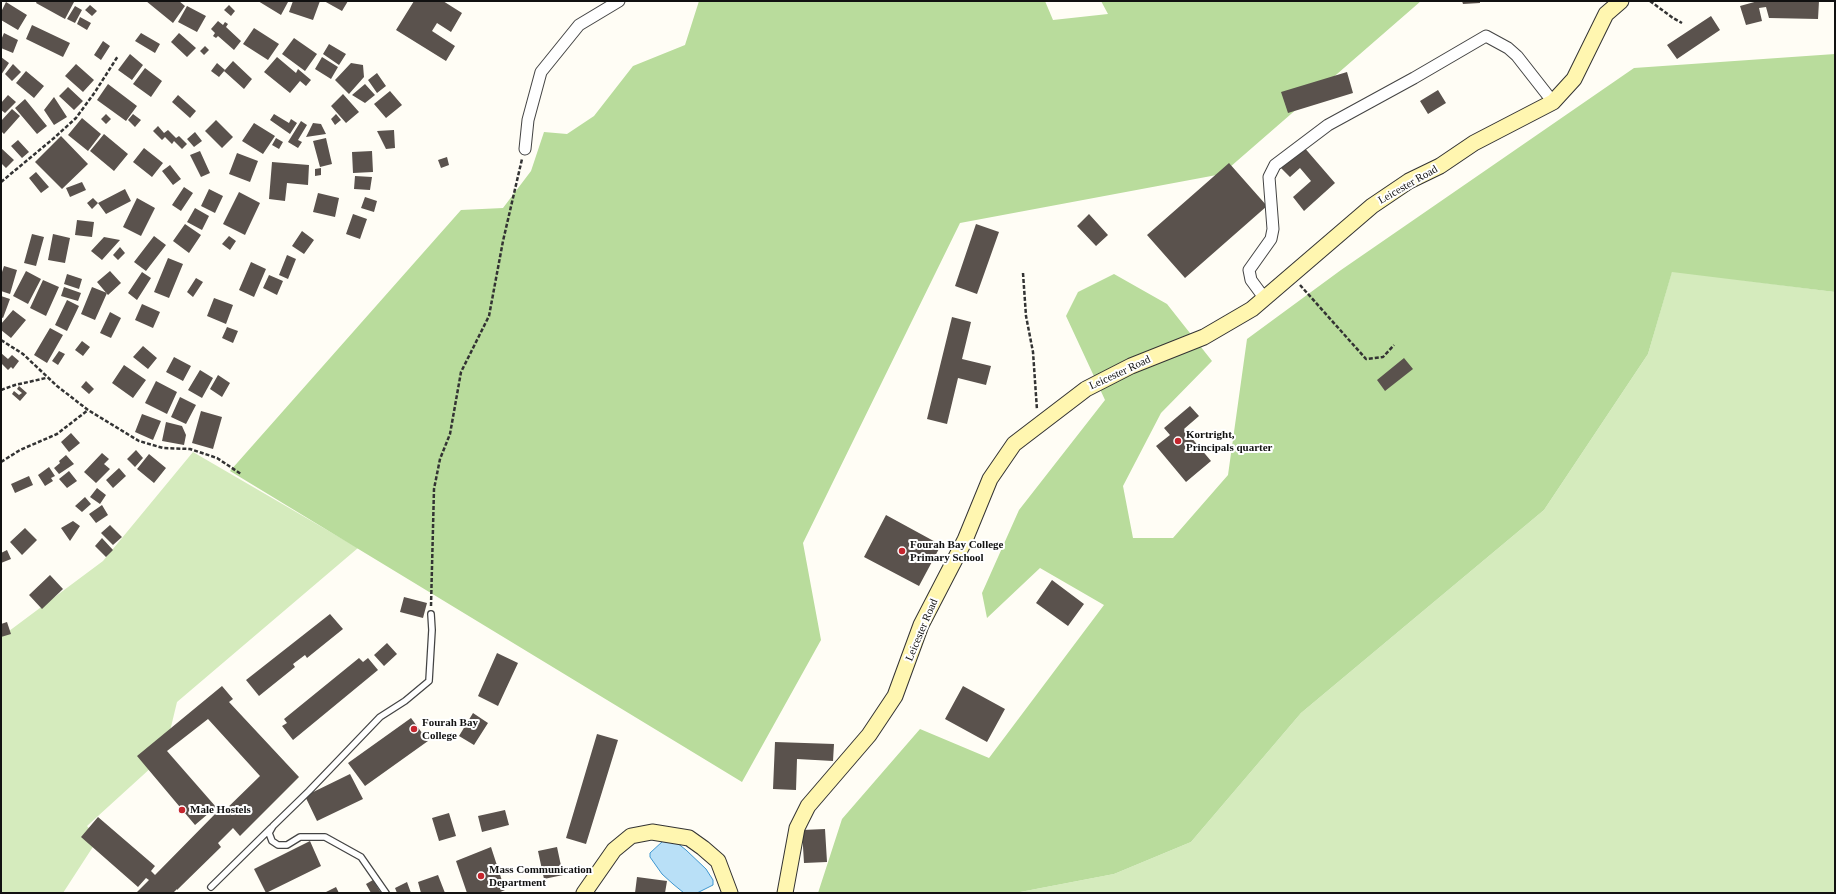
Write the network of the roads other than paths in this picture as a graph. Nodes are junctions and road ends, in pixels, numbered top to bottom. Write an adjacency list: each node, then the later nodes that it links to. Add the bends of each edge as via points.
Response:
1 (619, 1): 4 (street, via 579,25 541,72 528,120)
2 (1621, 1): 3 (street, Leicester Road, via 1606,14 1574,79)
3 (1553, 102): 5 (street, Leicester Road, via 1474,143 1440,166 1389,194); 5 (street, via 1517,56 1486,36 1328,125 1275,165 1269,177 1273,229 1271,239 1249,270 1251,280)
4 (525, 149)
5 (1265, 299): 12 (street, Leicester Road, via 1204,337 1131,366 1086,389 1014,444 990,480 965,540 922,625 895,696 869,735 808,806 797,828)
6 (431, 614): 7 (lane, via 429,681 380,717)
7 (273, 826): 8 (lane); 9 (lane, via 269,834 272,841 278,845 287,845 300,836 325,837 361,856)
8 (211, 887)
9 (386, 893)
10 (584, 893): 11 (street, via 614,850 631,836 652,832 689,838 718,861)
11 (730, 893)
12 (785, 893)

